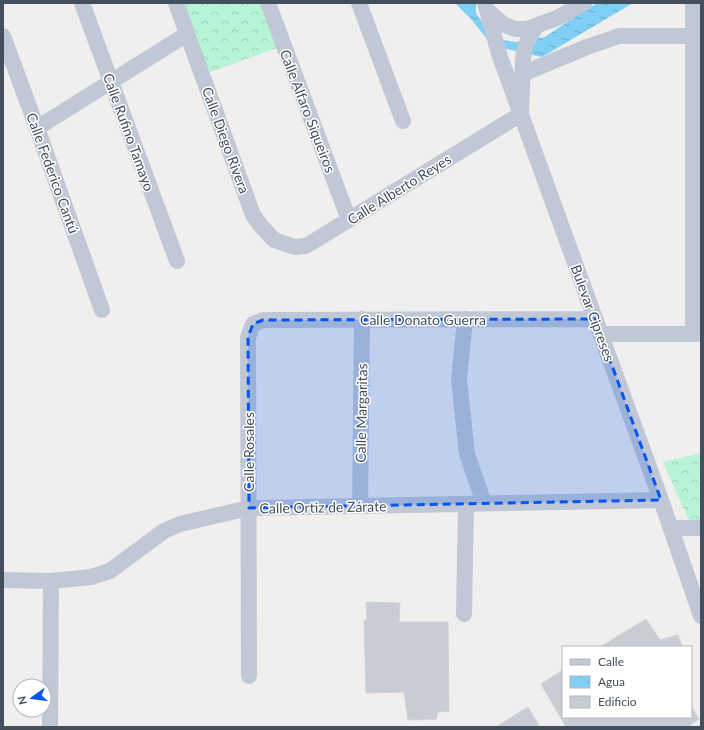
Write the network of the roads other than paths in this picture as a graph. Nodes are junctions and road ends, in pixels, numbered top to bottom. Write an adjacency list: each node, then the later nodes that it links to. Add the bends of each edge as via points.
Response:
1 (82, 3): 13 (street, Calle Rufino Tamayo)
2 (176, 3): 9 (street, Calle Diego Rivera)
3 (268, 3): 17 (street, Calle Alfaro Siqueiros)
4 (359, 3): 15 (street)
5 (584, 3): 8 (street)
6 (693, 3): 11 (street)
7 (488, 12): 8 (street, via 504,26); 14 (street, Bulevar Cipreses, via 499,54)
8 (532, 32): 12 (street, via 524,50)
9 (187, 34): 13 (street); 18 (street, Calle Diego Rivera, via 253,214)
10 (3, 36): 16 (street, Calle Federico Cantú)
11 (697, 36): 12 (street, via 620,36); 26 (street)
12 (522, 67): 14 (street)
13 (111, 83): 16 (street); 19 (street, Calle Rufino Tamayo)
14 (521, 114): 17 (street, Calle Alberto Reyes); 23 (street, Bulevar Cipreses)
15 (403, 121)
16 (37, 128): 20 (street, Calle Federico Cantú)
17 (349, 220): 18 (street, Calle Alberto Reyes, via 306,246 295,247)
18 (274, 240)
19 (177, 261)
20 (102, 310)
21 (362, 319): 22 (street, Calle Donato Guerra); 24 (street, Calle Donato Guerra, via 263,320); 30 (street, Calle Margaritas)
22 (464, 319): 23 (street, Calle Donato Guerra); 29 (street, via 459,380 467,454)
23 (595, 319): 25 (street, Bulevar Cipreses)
24 (253, 324): 31 (street, Calle Rosales, via 248,337)
25 (601, 334): 26 (street); 27 (street, Bulevar Cipreses)
26 (697, 334)
27 (661, 500): 29 (street, Calle Ortiz de Zárate); 32 (street, Bulevar Cipreses)
28 (466, 504): 29 (street, Calle Ortiz de Zárate); 30 (street, Calle Ortiz de Zárate); 36 (street)
29 (484, 504)
30 (360, 506): 31 (street, Calle Ortiz de Zárate)
31 (249, 508): 35 (street, Calle Ortiz de Zárate, via 180,524 164,531 110,571 91,577); 38 (street, Calle Rosales)
32 (671, 528): 33 (street); 37 (street, Bulevar Cipreses)
33 (701, 528)
34 (3, 580): 35 (street, Calle Ortiz de Zárate)
35 (52, 581): 39 (street)
36 (464, 614)
37 (701, 616)
38 (249, 676)
39 (50, 727)

